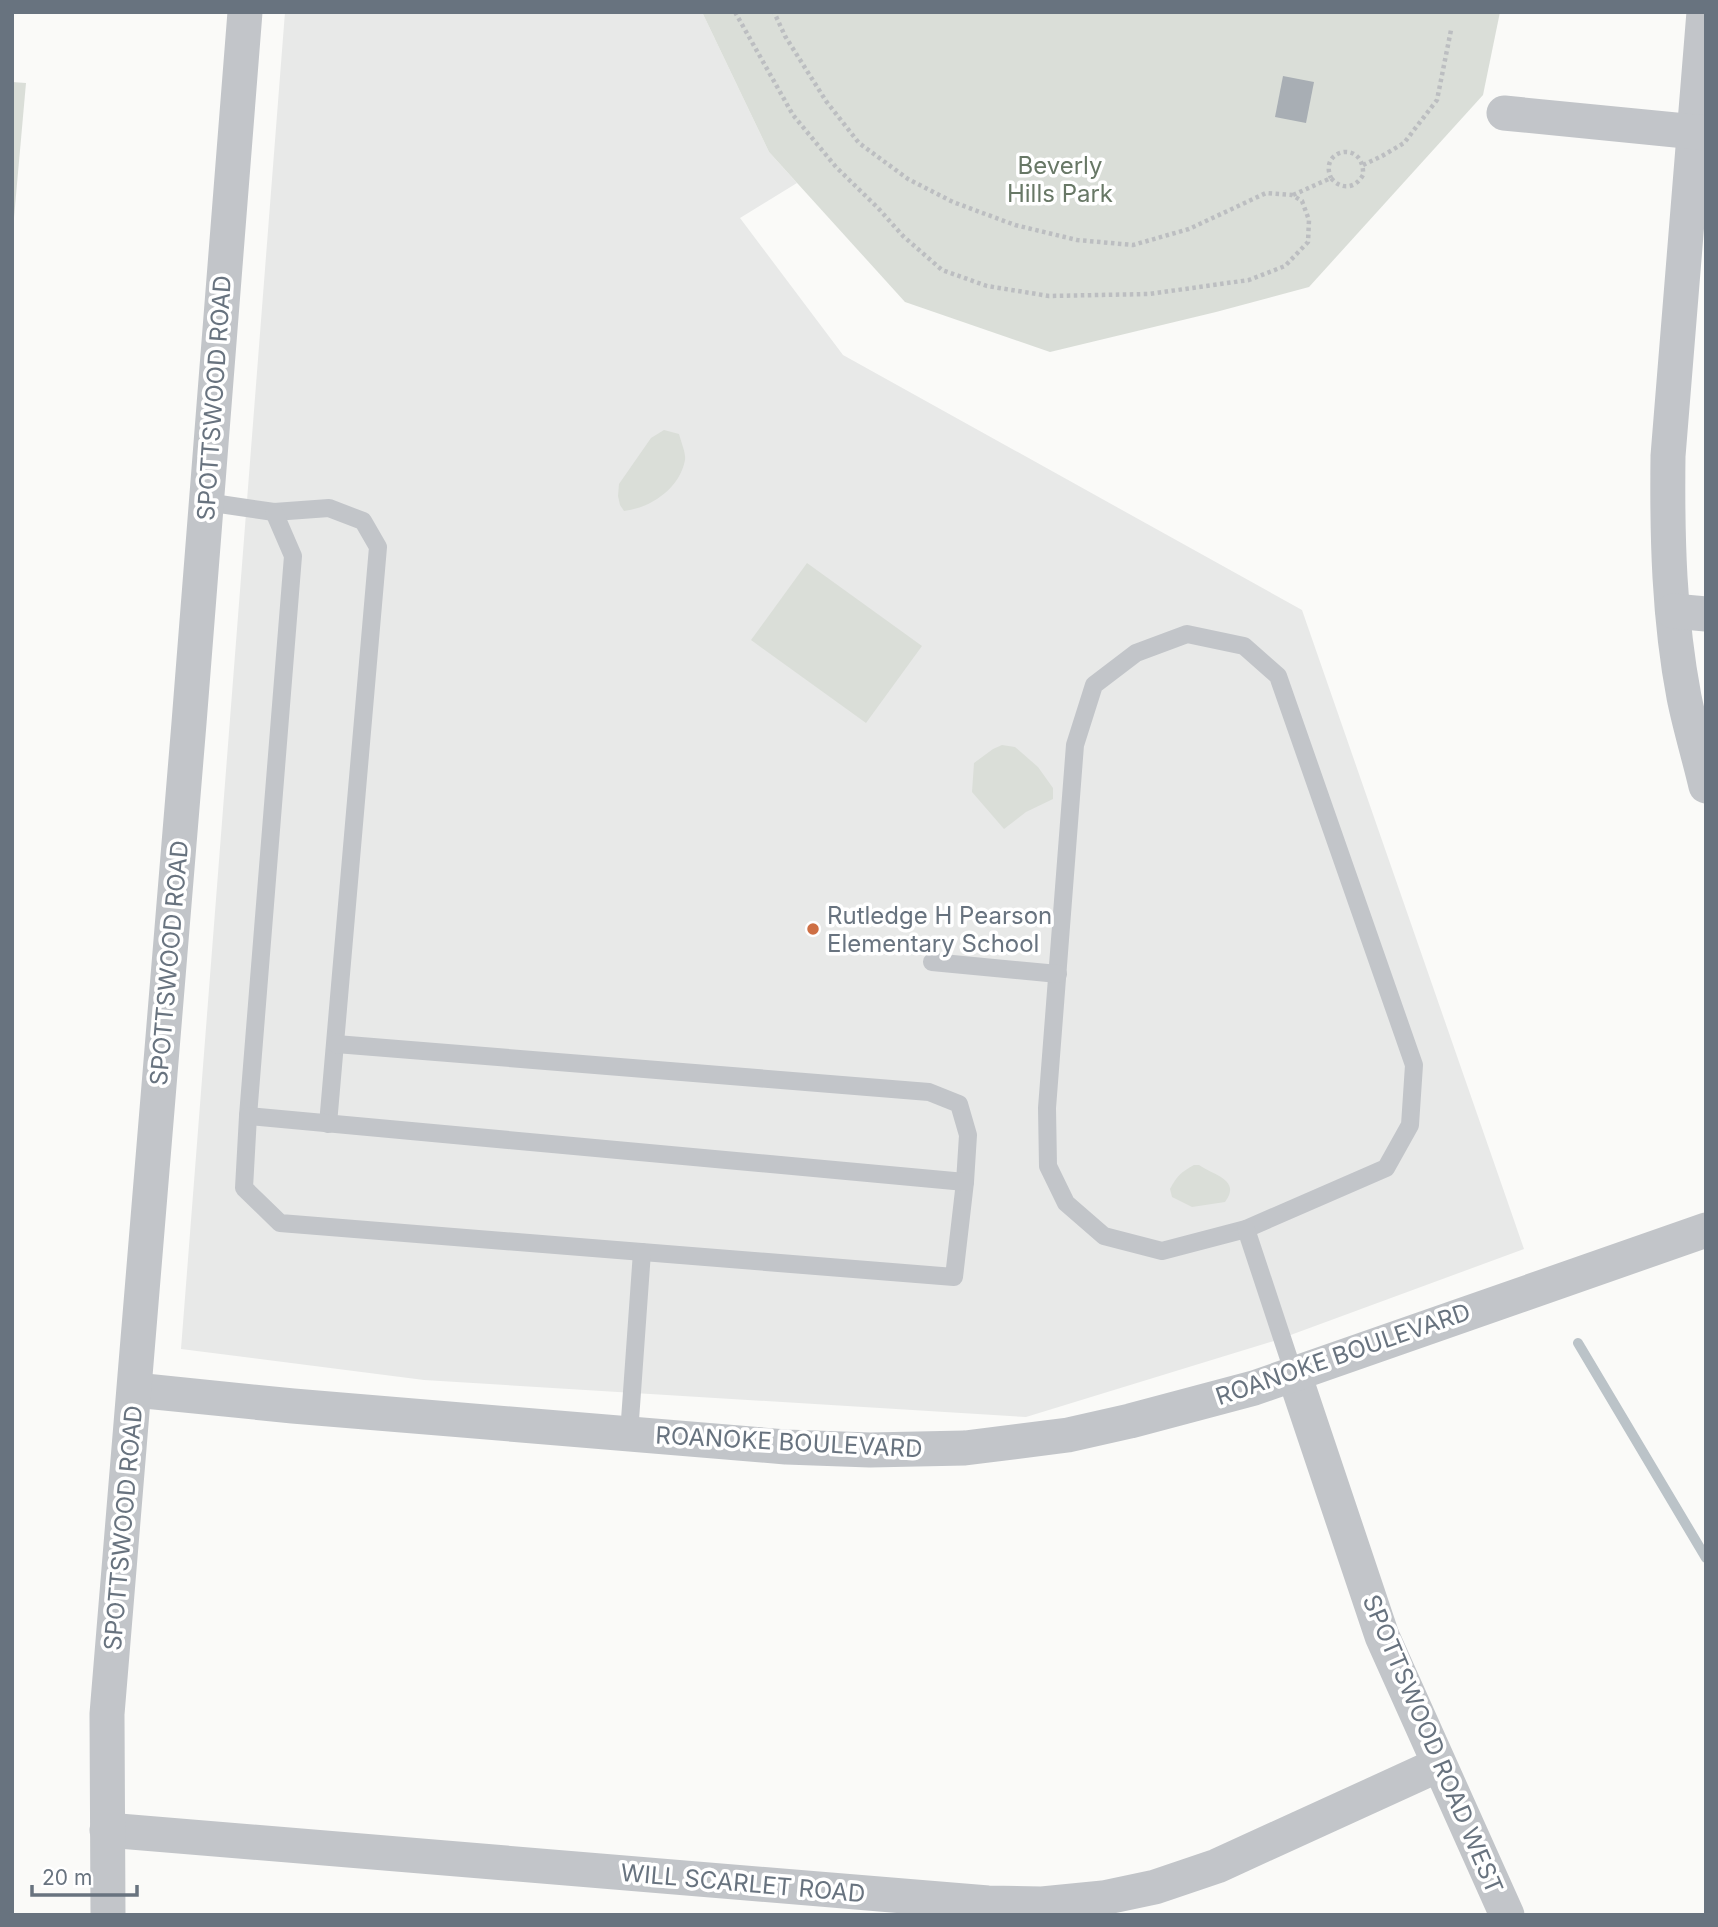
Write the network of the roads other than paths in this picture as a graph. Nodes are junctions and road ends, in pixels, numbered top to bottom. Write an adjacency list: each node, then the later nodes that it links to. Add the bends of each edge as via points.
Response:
1 (244, 12): 5 (street, SPOTTSWOOD ROAD)
2 (1704, 12): 4 (street)
3 (1504, 113): 4 (street)
4 (1700, 133): 7 (street, via 1668,457 1667,530)
5 (206, 502): 6 (lane); 19 (street, SPOTTSWOOD ROAD)
6 (274, 512): 11 (lane, via 329,508 363,521 378,547); 12 (lane, via 293,556)
7 (1689, 613): 8 (street, via 1684,696)
8 (1706, 786)
9 (932, 962): 10 (lane)
10 (1058, 974): 15 (lane, via 1047,1108 1048,1166 1066,1203 1104,1236 1162,1251); 15 (lane, via 1075,745 1094,685 1136,653 1187,634 1244,646 1278,676 1414,1065 1410,1125 1386,1168)
11 (336, 1044): 13 (lane); 14 (lane, via 929,1092 959,1104 968,1135)
12 (248, 1116): 13 (lane); 17 (lane, via 244,1188 280,1223)
13 (328, 1124): 14 (lane)
14 (965, 1182): 17 (lane, via 954,1277)
15 (1246, 1229): 18 (lane)
16 (1706, 1230): 18 (street, ROANOKE BOULEVARD)
17 (642, 1252): 20 (lane)
18 (1294, 1374): 20 (street, ROANOKE BOULEVARD, via 1118,1424 965,1448 786,1447); 21 (street, SPOTTSWOOD ROAD WEST, via 1382,1636)
19 (135, 1390): 20 (street, ROANOKE BOULEVARD); 22 (street, SPOTTSWOOD ROAD, via 107,1714)
20 (629, 1434)
21 (1438, 1765): 22 (street, WILL SCARLET ROAD, via 1217,1866 1155,1887 1042,1904); 24 (street, SPOTTSWOOD ROAD WEST)
22 (107, 1830): 23 (street, SPOTTSWOOD ROAD)
23 (108, 1915)
24 (1507, 1915)

